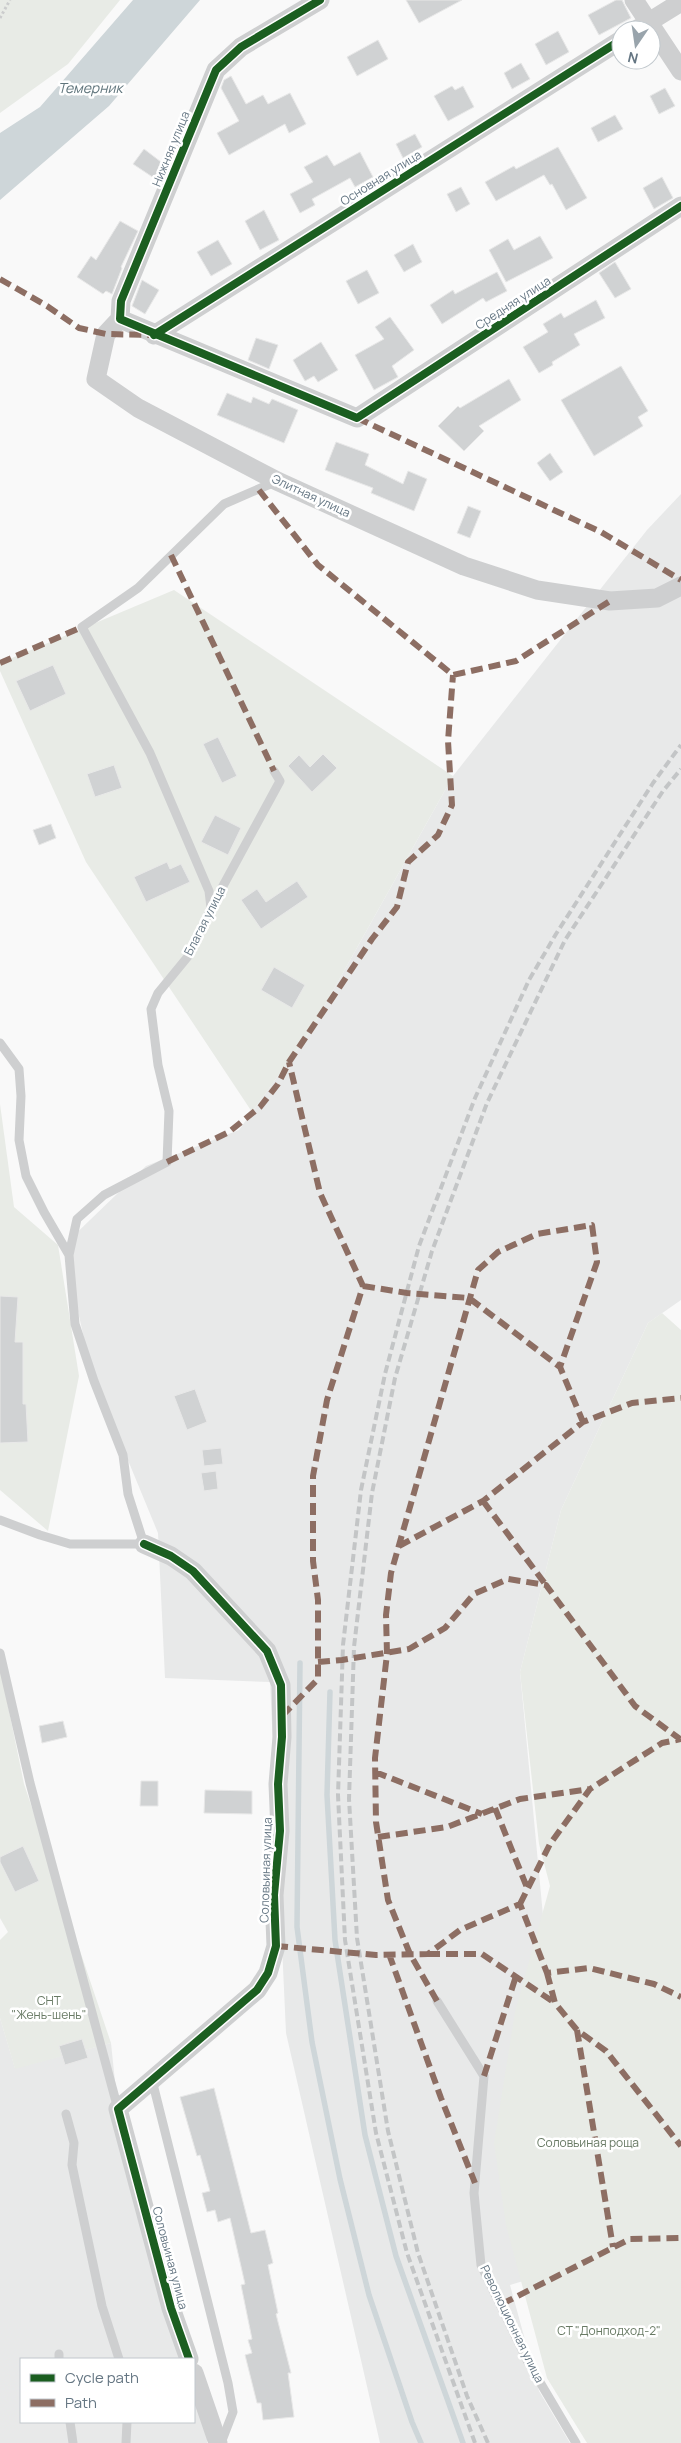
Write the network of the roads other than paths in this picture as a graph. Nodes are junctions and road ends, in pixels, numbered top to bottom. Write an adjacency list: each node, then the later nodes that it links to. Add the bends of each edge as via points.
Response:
1 (320, 0): 10 (street, Нижняя улица, via 241,47 216,70 121,301)
2 (634, 0): 4 (street)
3 (681, 2): 5 (street)
4 (640, 20)
5 (652, 20)
6 (611, 46): 11 (street, Основная улица)
7 (661, 48): 8 (street)
8 (681, 71)
9 (681, 206): 11 (street, Средняя улица, via 357,418)
10 (120, 319): 11 (street); 12 (street, Элитная улица, via 106,334 96,379 138,408)
11 (154, 335)
12 (277, 481): 13 (street, Элитная улица, via 464,566 537,590 610,601 657,598); 15 (lane, via 224,504 138,588 82,627 150,753 209,890)
13 (681, 586)
14 (274, 771): 15 (lane, Благая улица, via 280,781)
15 (210, 908): 17 (lane, Благая улица, via 190,954 158,993 151,1009 158,1065 169,1110 167,1162 104,1195 77,1219)
16 (0, 1042): 17 (lane, via 19,1069 19,1140 26,1176)
17 (69, 1255): 19 (lane, via 75,1324 123,1455 128,1494)
18 (0, 1520): 19 (lane, Соловьиная улица, via 70,1544)
19 (144, 1544): 23 (street, Соловьиная улица, via 171,1556 193,1571 267,1651 280,1685 282,1716 278,1784 280,1832 274,1895 276,1946 268,1973 257,1990)
20 (0, 1653): 21 (lane, Соловьиная улица)
21 (0, 1658): 24 (lane, Соловьиная улица, via 30,1783)
22 (437, 2001): 34 (lane, Революционная улица, via 484,2076 474,2193 481,2265 528,2362)
23 (152, 2080): 24 (street, Соловьиная улица); 33 (lane, via 228,2383 233,2412)
24 (118, 2109): 27 (street, Соловьиная улица, via 171,2308)
25 (66, 2114): 26 (lane, via 74,2143 72,2164 102,2306)
26 (119, 2358)
27 (189, 2358)
28 (195, 2376): 33 (street)
29 (70, 2423): 31 (lane)
30 (126, 2423): 32 (lane)
31 (73, 2443)
32 (126, 2443)
33 (219, 2443)
34 (576, 2443)

